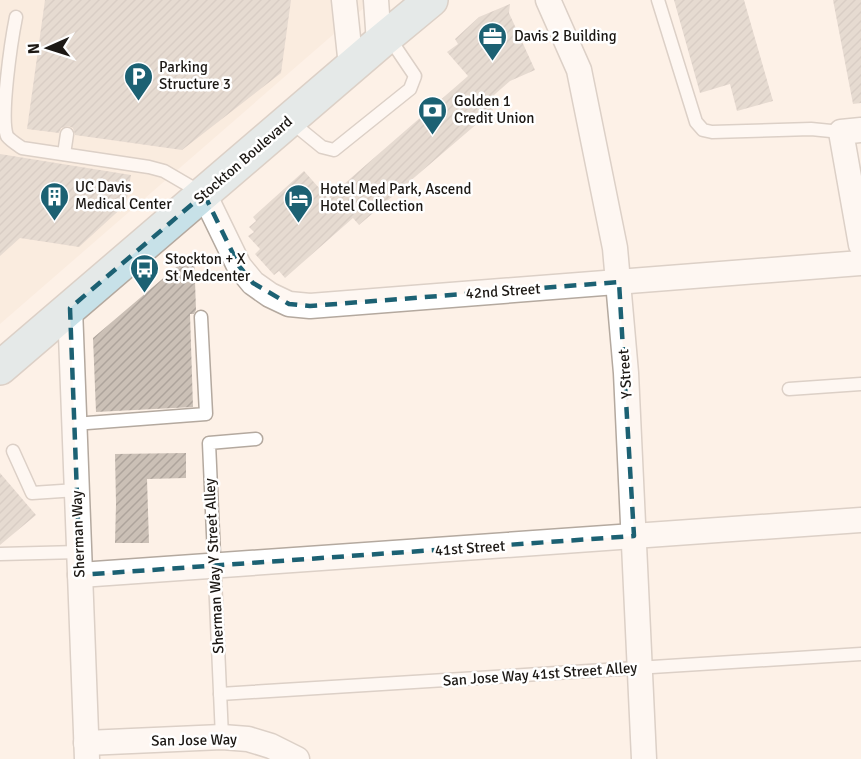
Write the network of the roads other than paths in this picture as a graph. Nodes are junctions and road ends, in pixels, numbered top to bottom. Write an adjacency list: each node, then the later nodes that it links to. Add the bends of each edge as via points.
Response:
1 (344, 0): 8 (street)
2 (376, 0): 7 (street)
3 (431, 0): 7 (main road, Stockton Boulevard)
4 (548, 0): 16 (street, Y Street, via 579,70)
5 (658, 0): 10 (lane, via 696,122 703,130)
6 (16, 16): 12 (lane, via 1,98 2,122 7,136 22,148)
7 (383, 39): 8 (main road, Stockton Boulevard); 9 (lane, via 416,76 410,89 334,150 322,147)
8 (351, 66): 9 (main road, Stockton Boulevard)
9 (289, 121): 13 (main road, Stockton Boulevard)
10 (851, 131): 14 (street)
11 (67, 134): 12 (lane)
12 (64, 154): 13 (lane, via 164,171)
13 (204, 194): 16 (street, 42nd Street, via 252,283 289,304 310,306); 17 (main road, Stockton Boulevard)
14 (861, 245)
15 (861, 263): 16 (street, 42nd Street)
16 (619, 282): 27 (street, Y Street)
17 (70, 308): 19 (main road, Stockton Boulevard); 22 (street, Sherman Way)
18 (201, 317): 22 (lane, via 206,414)
19 (0, 368)
20 (861, 384): 21 (lane)
21 (789, 389)
22 (74, 424): 25 (street, Sherman Way)
23 (256, 440): 30 (lane, Sherman Way Y Street Alley, via 209,443)
24 (13, 451): 25 (lane, via 32,493)
25 (77, 490): 29 (street, Sherman Way)
26 (861, 520): 27 (street, 41st Street)
27 (634, 536): 30 (street, 41st Street); 32 (street, Y Street)
28 (0, 554): 29 (lane)
29 (80, 563): 30 (street, 41st Street); 35 (street, Sherman Way)
30 (214, 566): 33 (lane, Sherman Way Y Street Alley)
31 (861, 654): 32 (lane, San Jose Way 41st Street Alley)
32 (640, 668): 33 (lane, San Jose Way 41st Street Alley); 37 (street, Y Street)
33 (220, 694): 34 (lane, Sherman Way Y Street Alley)
34 (222, 737): 35 (street, San Jose Way); 36 (street, San Jose Way, via 248,739)
35 (86, 751)
36 (297, 759)
37 (645, 759)

